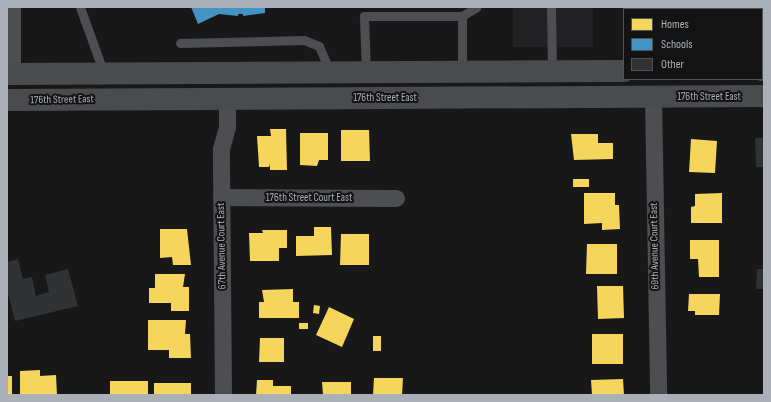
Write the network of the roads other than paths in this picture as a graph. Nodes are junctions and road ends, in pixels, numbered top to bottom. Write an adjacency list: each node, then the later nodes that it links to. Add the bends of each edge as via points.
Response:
1 (80, 7): 14 (lane)
2 (477, 7): 6 (lane)
3 (552, 7): 8 (lane)
4 (10, 10): 13 (street)
5 (363, 12): 6 (lane); 12 (lane)
6 (462, 16): 10 (lane)
7 (180, 43): 11 (lane, via 304,40 319,46)
8 (552, 71): 9 (main road); 10 (main road)
9 (623, 71)
10 (462, 72): 12 (main road)
11 (331, 73): 12 (main road); 14 (main road)
12 (366, 73)
13 (9, 74): 14 (main road)
14 (104, 74)
15 (764, 96): 16 (main road, 176th Street East)
16 (653, 97): 17 (main road, 176th Street East); 22 (street, 69th Avenue Court East)
17 (227, 98): 18 (main road, 176th Street East); 19 (street, 67th Avenue Court East, via 227,127 221,149)
18 (7, 100)
19 (221, 197): 20 (street, 176th Street Court East); 21 (street, 67th Avenue Court East)
20 (396, 198)
21 (224, 395)
22 (658, 395)

